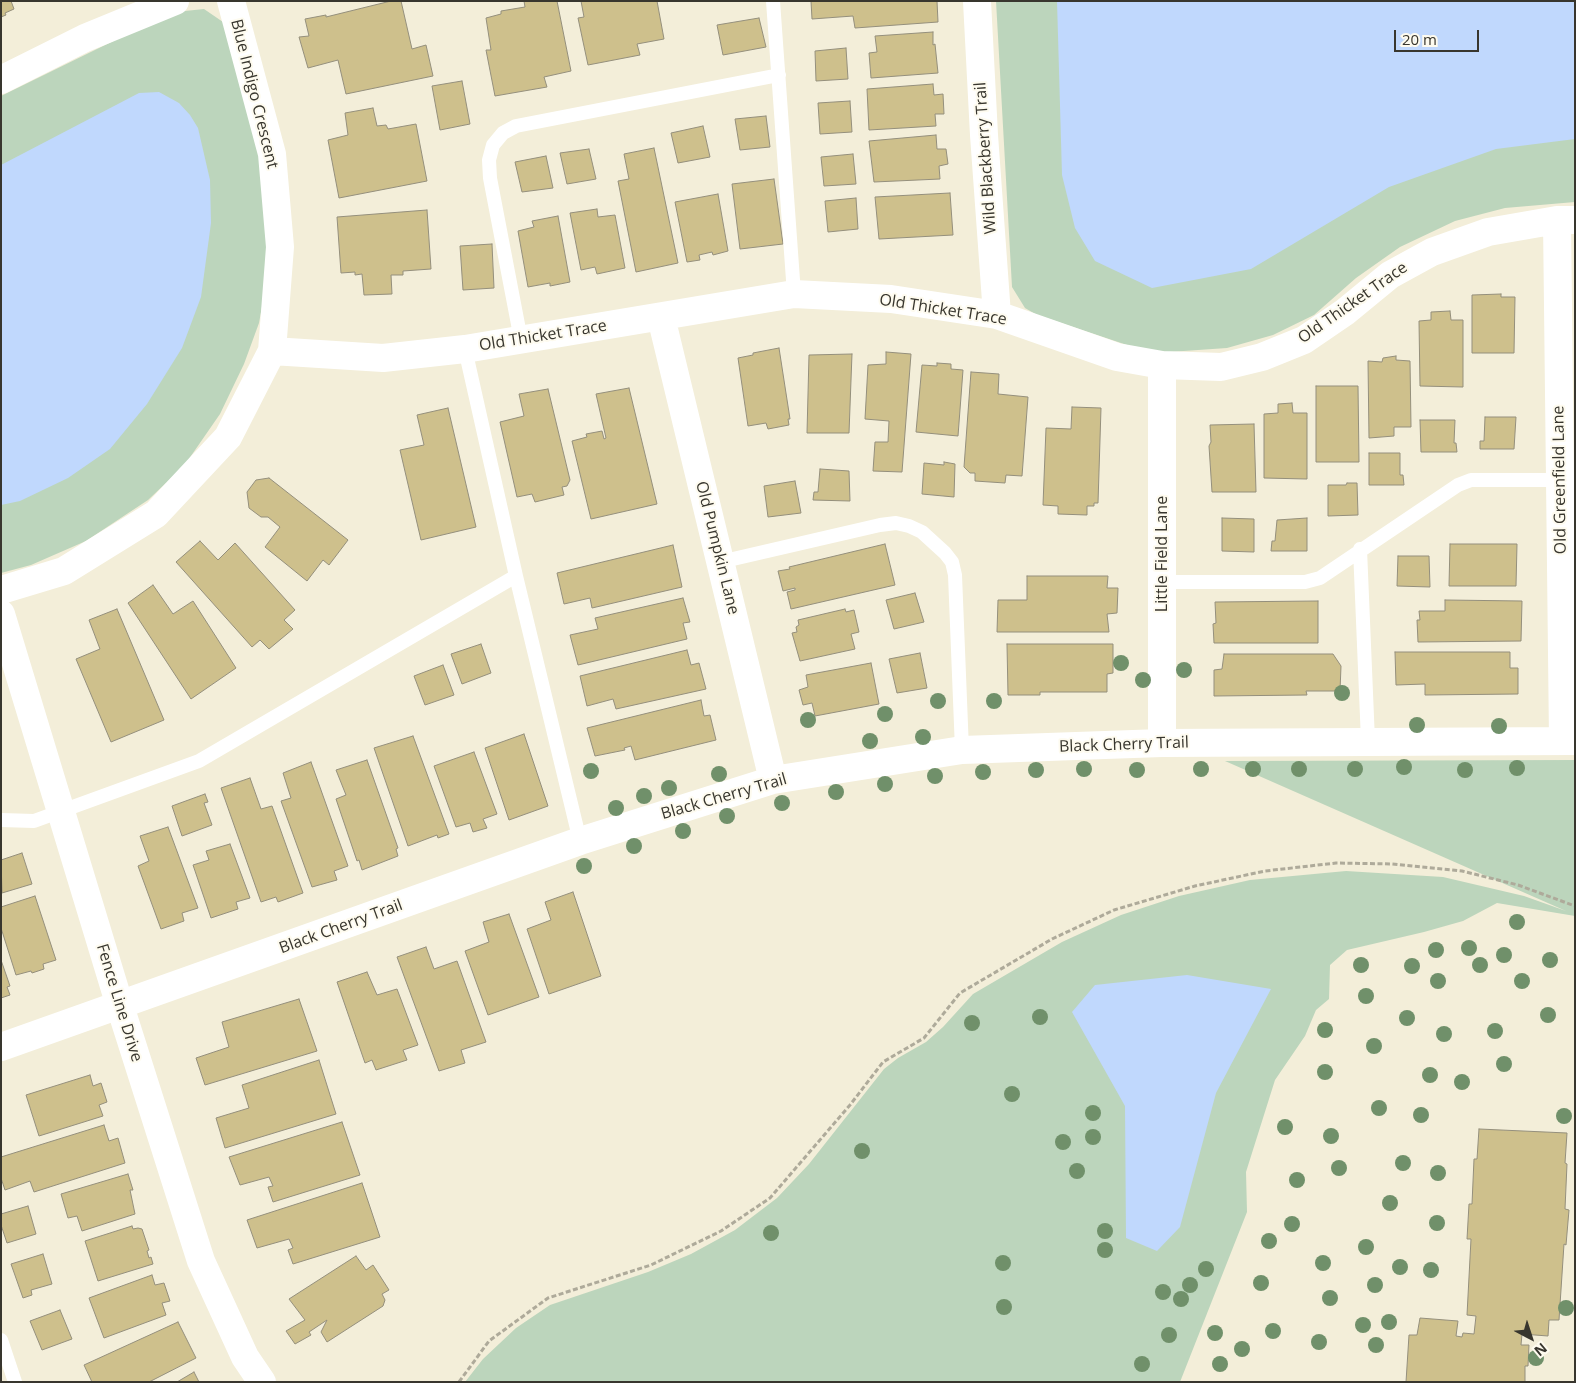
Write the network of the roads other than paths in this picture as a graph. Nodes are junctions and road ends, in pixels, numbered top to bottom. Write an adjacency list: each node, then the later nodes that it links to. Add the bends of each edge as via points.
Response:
1 (175, 1): 6 (street, via 85,38)
2 (231, 1): 13 (street, Blue Indigo Crescent, via 272,154 280,247)
3 (773, 1): 5 (lane)
4 (977, 1): 9 (street, Wild Blackberry Trail)
5 (778, 75): 8 (lane); 11 (lane, via 516,126 503,133 493,145 489,160 490,178)
6 (1, 80)
7 (1566, 220): 14 (street, Old Thicket Trace, via 1488,232 1432,252 1390,275 1304,340 1262,357 1221,367); 15 (street, Old Greenfield Lane)
8 (794, 294): 9 (street, Old Thicket Trace, via 891,299); 10 (street, Old Thicket Trace)
9 (997, 315): 14 (street, Old Thicket Trace, via 1117,358)
10 (661, 317): 11 (street, Old Thicket Trace); 18 (street, Old Pumpkin Lane)
11 (521, 340): 12 (street, Old Thicket Trace)
12 (465, 349): 13 (street, Old Thicket Trace, via 383,358); 19 (lane)
13 (272, 351): 21 (street, Blue Indigo Crescent, via 228,437 156,514 64,571)
14 (1162, 365): 20 (street, Little Field Lane)
15 (1567, 423): 16 (street, Old Greenfield Lane)
16 (1560, 480): 17 (lane, via 1471,480 1458,485); 23 (street, Old Greenfield Lane)
17 (1360, 549): 20 (lane, via 1320,578 1305,582); 24 (lane)
18 (720, 562): 26 (lane, via 880,525 896,523 922,532 945,553 955,574); 27 (street, Old Pumpkin Lane)
19 (516, 576): 28 (lane, via 199,762); 30 (lane)
20 (1162, 582): 25 (street, Little Field Lane)
21 (1, 590)
22 (1, 614): 28 (street, Fence Line Drive)
23 (1569, 740): 24 (street, Black Cherry Trail)
24 (1368, 741): 25 (street, Black Cherry Trail)
25 (1162, 743): 26 (street, Black Cherry Trail)
26 (962, 750): 27 (street, Black Cherry Trail)
27 (773, 780): 30 (street, Black Cherry Trail)
28 (61, 811): 29 (lane, via 34,821); 31 (street, Fence Line Drive)
29 (1, 820)
30 (580, 841): 31 (street, Black Cherry Trail)
31 (120, 1006): 32 (street, Black Cherry Trail); 35 (street, Fence Line Drive, via 201,1261 245,1358)
32 (1, 1047)
33 (1, 1340): 34 (lane)
34 (15, 1382)
35 (262, 1382)

